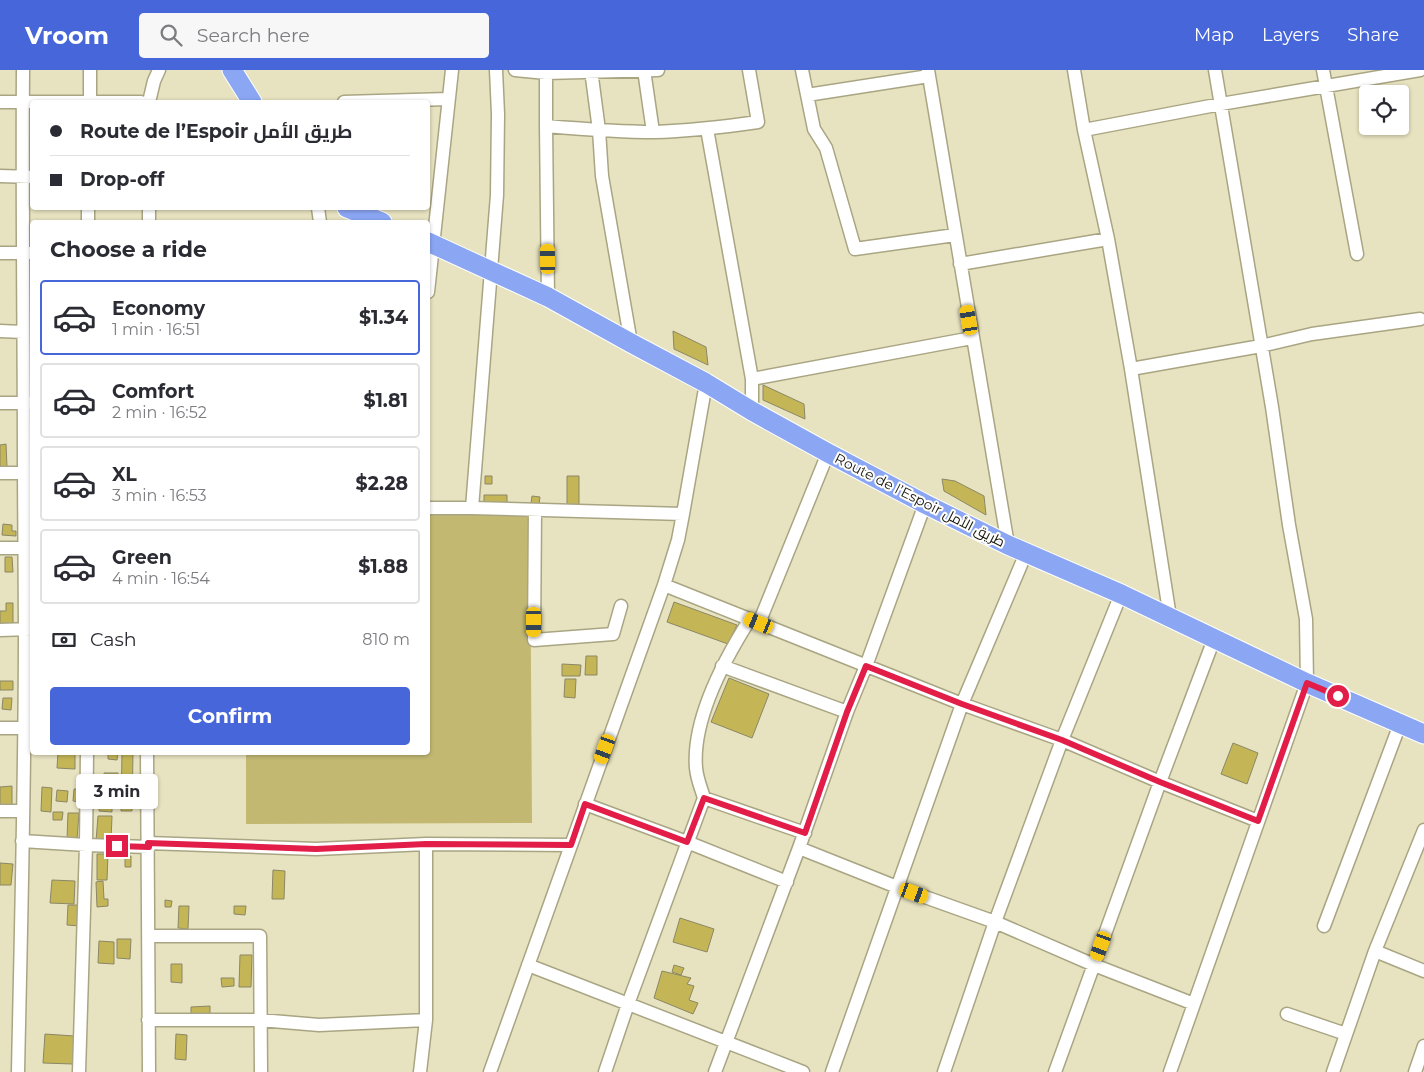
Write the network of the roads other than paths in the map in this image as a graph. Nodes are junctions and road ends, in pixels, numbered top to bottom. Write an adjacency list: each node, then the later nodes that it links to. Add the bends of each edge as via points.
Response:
1 (23, 70): 27 (street)
2 (90, 70): 22 (street)
3 (158, 70): 23 (street)
4 (232, 70): 24 (highway)
5 (452, 70): 21 (street)
6 (496, 70): 46 (street, via 497,195)
7 (515, 70): 17 (street)
8 (644, 70): 9 (street); 16 (street); 34 (street)
9 (658, 70)
10 (749, 70): 31 (street, via 758,122)
11 (802, 70): 20 (street)
12 (1074, 70): 33 (street)
13 (1215, 70): 29 (street)
14 (1323, 70): 19 (street)
15 (1420, 70): 19 (street)
16 (591, 71): 17 (street); 32 (street)
17 (546, 72): 30 (street)
18 (928, 73): 20 (street); 39 (street)
19 (1326, 86): 29 (street); 44 (street)
20 (807, 95): 39 (street, via 814,129 826,148 855,249)
21 (448, 99): 25 (street); 41 (street)
22 (90, 100)
23 (149, 100)
24 (251, 100)
25 (413, 100)
26 (0, 102): 27 (street)
27 (23, 102): 28 (street); 36 (street)
28 (30, 102)
29 (1221, 104): 33 (street); 53 (street)
30 (546, 126): 32 (street); 47 (street)
31 (707, 129): 34 (street); 55 (street)
32 (599, 130): 34 (street); 52 (street, via 602,176)
33 (1084, 130): 40 (street)
34 (653, 132)
35 (0, 176): 36 (street)
36 (27, 177): 43 (street)
37 (352, 210): 38 (highway)
38 (377, 220)
39 (955, 235): 45 (street)
40 (1108, 239): 45 (street); 54 (street)
41 (430, 243): 46 (highway, Route de l’Espoir طريق الأمل)
42 (0, 253): 43 (street)
43 (28, 253): 50 (street)
44 (1357, 254)
45 (960, 264): 51 (street)
46 (490, 270): 47 (highway, Route de l’Espoir طريق الأمل); 65 (street)
47 (548, 296): 52 (highway, Route de l’Espoir طريق الأمل)
48 (1420, 319): 53 (street, via 1312,334)
49 (0, 331): 50 (street)
50 (23, 332): 58 (street)
51 (972, 338): 55 (street); 68 (street)
52 (631, 343): 56 (highway, Route de l’Espoir طريق الأمل)
53 (1261, 346): 54 (street); 82 (street, via 1306,619)
54 (1131, 369): 75 (street)
55 (752, 379): 59 (street)
56 (706, 383): 59 (highway, Route de l’Espoir طريق الأمل); 67 (street)
57 (0, 403): 58 (street)
58 (29, 403): 62 (street)
59 (752, 411): 60 (highway, Route de l’Espoir طريق الأمل)
60 (828, 453): 63 (highway, Route de l’Espoir طريق الأمل); 76 (street)
61 (0, 473): 62 (street)
62 (24, 474): 70 (street)
63 (925, 504): 68 (highway, Route de l’Espoir طريق الأمل); 81 (street)
64 (430, 508): 65 (street)
65 (472, 508): 66 (street)
66 (536, 510): 67 (street); 74 (street, via 534,640 613,634)
67 (683, 514): 72 (street)
68 (1008, 545): 71 (highway, Route de l’Espoir طريق الأمل)
69 (0, 548): 70 (street)
70 (29, 548): 77 (street)
71 (1026, 553): 73 (highway, Route de l’Espoir طريق الأمل); 83 (street)
72 (664, 585): 76 (street); 94 (street)
73 (1122, 594): 75 (highway, Route de l’Espoir طريق الأمل); 89 (street)
74 (621, 606)
75 (1170, 617): 79 (highway, Route de l’Espoir طريق الأمل)
76 (754, 621): 80 (street); 81 (street)
77 (29, 629): 78 (street); 87 (street)
78 (0, 630)
79 (1214, 639): 82 (highway, Route de l’Espoir طريق الأمل); 92 (street)
80 (722, 666): 84 (street); 93 (street, via 698,735 696,770)
81 (866, 666): 83 (street); 84 (street)
82 (1307, 683): 85 (highway, Route de l’Espoir طريق الأمل); 97 (street)
83 (962, 704): 89 (street); 108 (street)
84 (847, 712): 99 (street)
85 (1400, 724): 88 (highway, Route de l’Espoir طريق الأمل); 110 (street)
86 (0, 728): 87 (street)
87 (28, 728): 96 (street)
88 (1424, 734)
89 (1062, 740): 92 (street); 109 (street)
90 (86, 755): 103 (street)
91 (147, 755): 104 (street)
92 (1160, 782): 97 (street); 114 (street)
93 (704, 798): 99 (street); 101 (street)
94 (585, 804): 101 (street); 105 (street)
95 (0, 811): 96 (street)
96 (22, 811): 100 (street)
97 (1258, 821): 117 (street)
98 (1424, 830): 112 (street)
99 (805, 833): 106 (street)
100 (22, 841): 103 (street); 125 (street)
101 (687, 842): 107 (street); 116 (street)
102 (426, 844): 104 (street, via 316,849); 105 (street); 121 (street)
103 (86, 845): 104 (street); 126 (street)
104 (149, 845): 111 (street)
105 (571, 845): 113 (street)
106 (800, 848): 107 (street); 108 (street)
107 (787, 882): 123 (street)
108 (897, 887): 109 (street); 134 (street)
109 (994, 922): 114 (street); 135 (street)
110 (1324, 926)
111 (148, 936): 119 (street); 120 (street, via 260,936)
112 (1375, 951): 115 (street); 122 (street)
113 (528, 965): 116 (street); 130 (street)
114 (1094, 965): 117 (street); 136 (street)
115 (1424, 971)
116 (628, 1004): 123 (street); 131 (street)
117 (1194, 1004): 137 (street)
118 (1287, 1014): 122 (street)
119 (148, 1020): 120 (street); 127 (street)
120 (260, 1020): 121 (street, via 318,1025); 128 (street)
121 (426, 1020): 129 (street)
122 (1346, 1034): 138 (street)
123 (725, 1042): 132 (street); 133 (street)
124 (1424, 1046): 139 (street)
125 (18, 1072)
126 (79, 1072)
127 (149, 1072)
128 (261, 1072)
129 (420, 1072)
130 (490, 1072)
131 (605, 1072)
132 (715, 1072)
133 (802, 1072)
134 (832, 1072)
135 (944, 1072)
136 (1055, 1072)
137 (1170, 1072)
138 (1332, 1072)
139 (1415, 1072)

